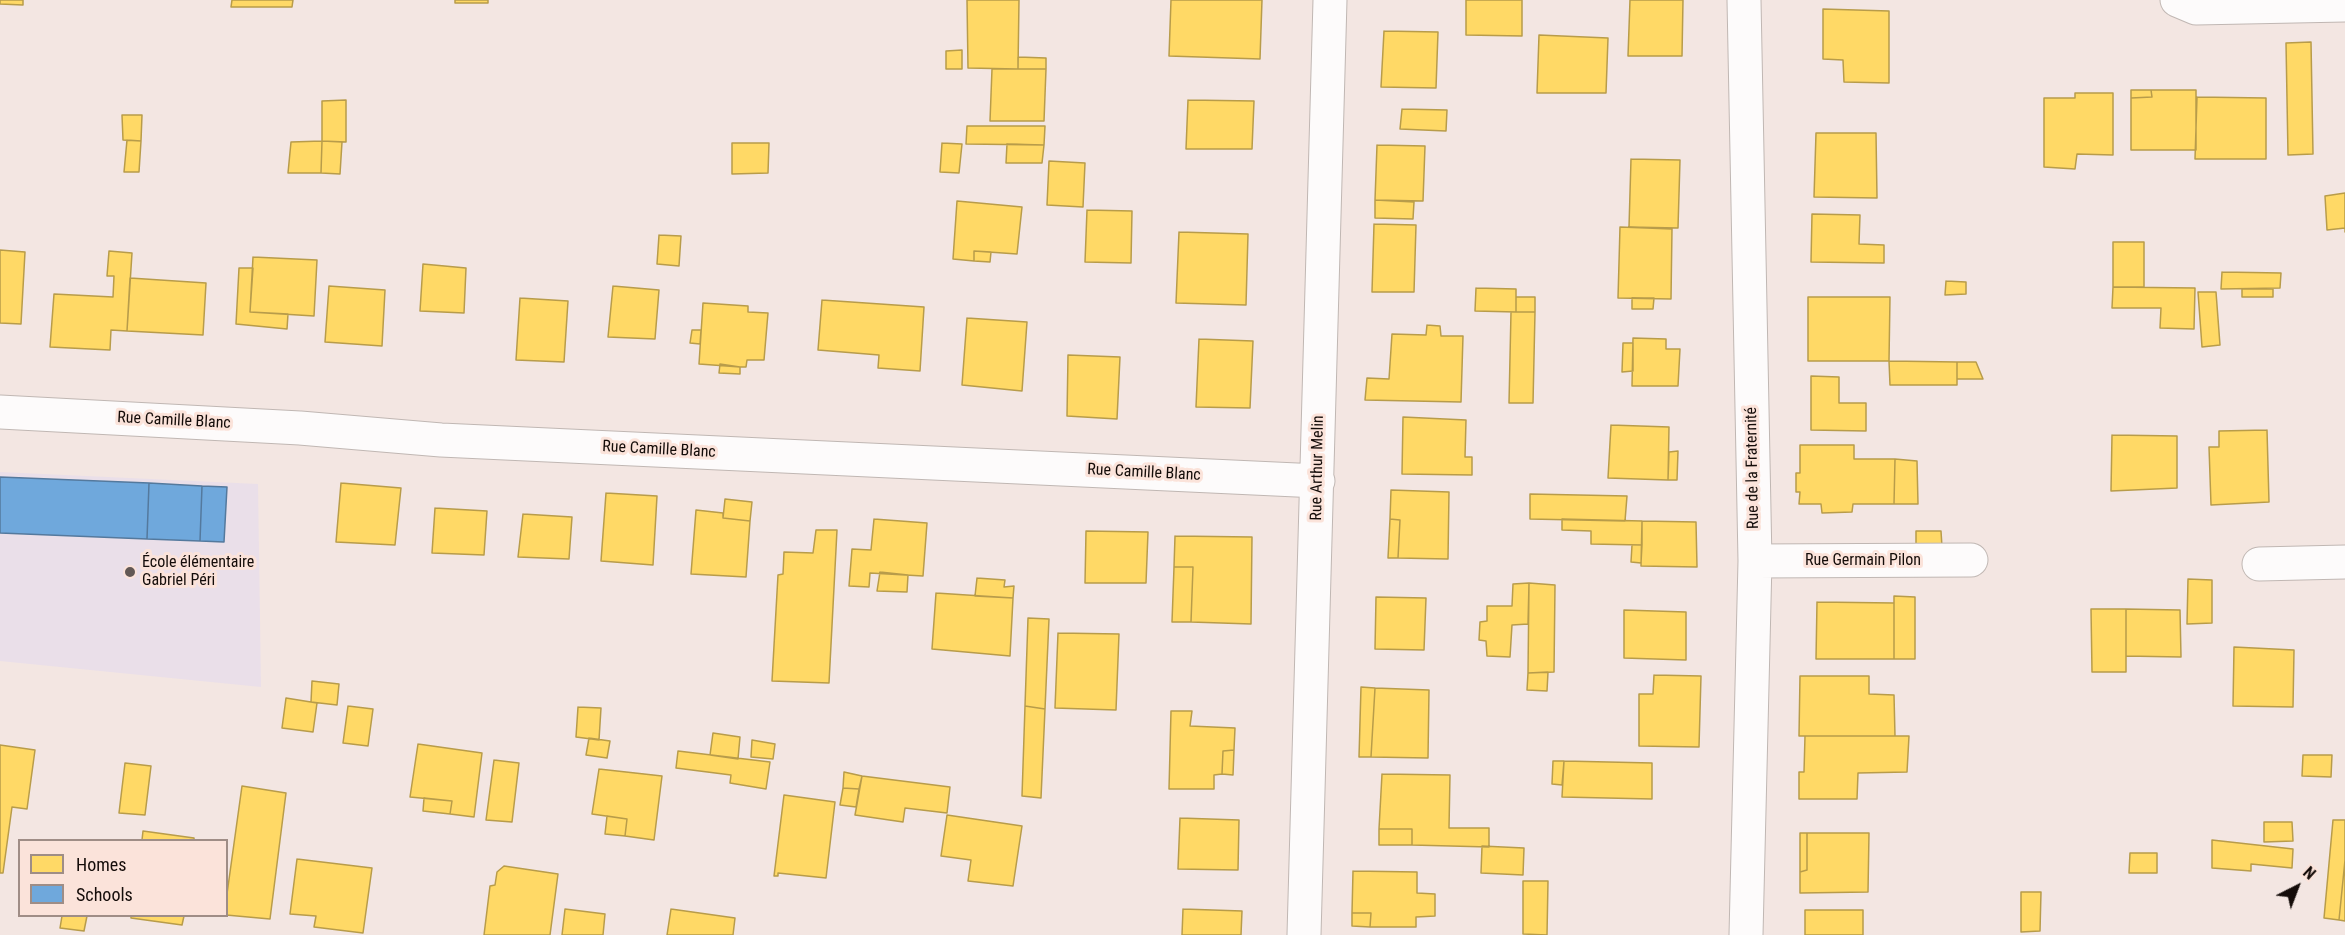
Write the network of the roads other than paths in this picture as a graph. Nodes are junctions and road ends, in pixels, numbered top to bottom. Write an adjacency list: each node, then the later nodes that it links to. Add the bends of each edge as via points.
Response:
1 (1330, 0): 6 (street, Rue Arthur Melin)
2 (1744, 0): 8 (street, Rue de la Fraternité)
3 (2177, 0): 4 (street, via 2196,8)
4 (2345, 5)
5 (0, 411): 6 (street, Rue Camille Blanc, via 441,440)
6 (1318, 481): 11 (street, Rue Arthur Melin)
7 (1971, 560): 8 (street, Rue Germain Pilon)
8 (1755, 561): 12 (street, Rue de la Fraternité)
9 (2345, 562): 10 (street)
10 (2259, 564)
11 (1304, 935)
12 (1746, 935)

